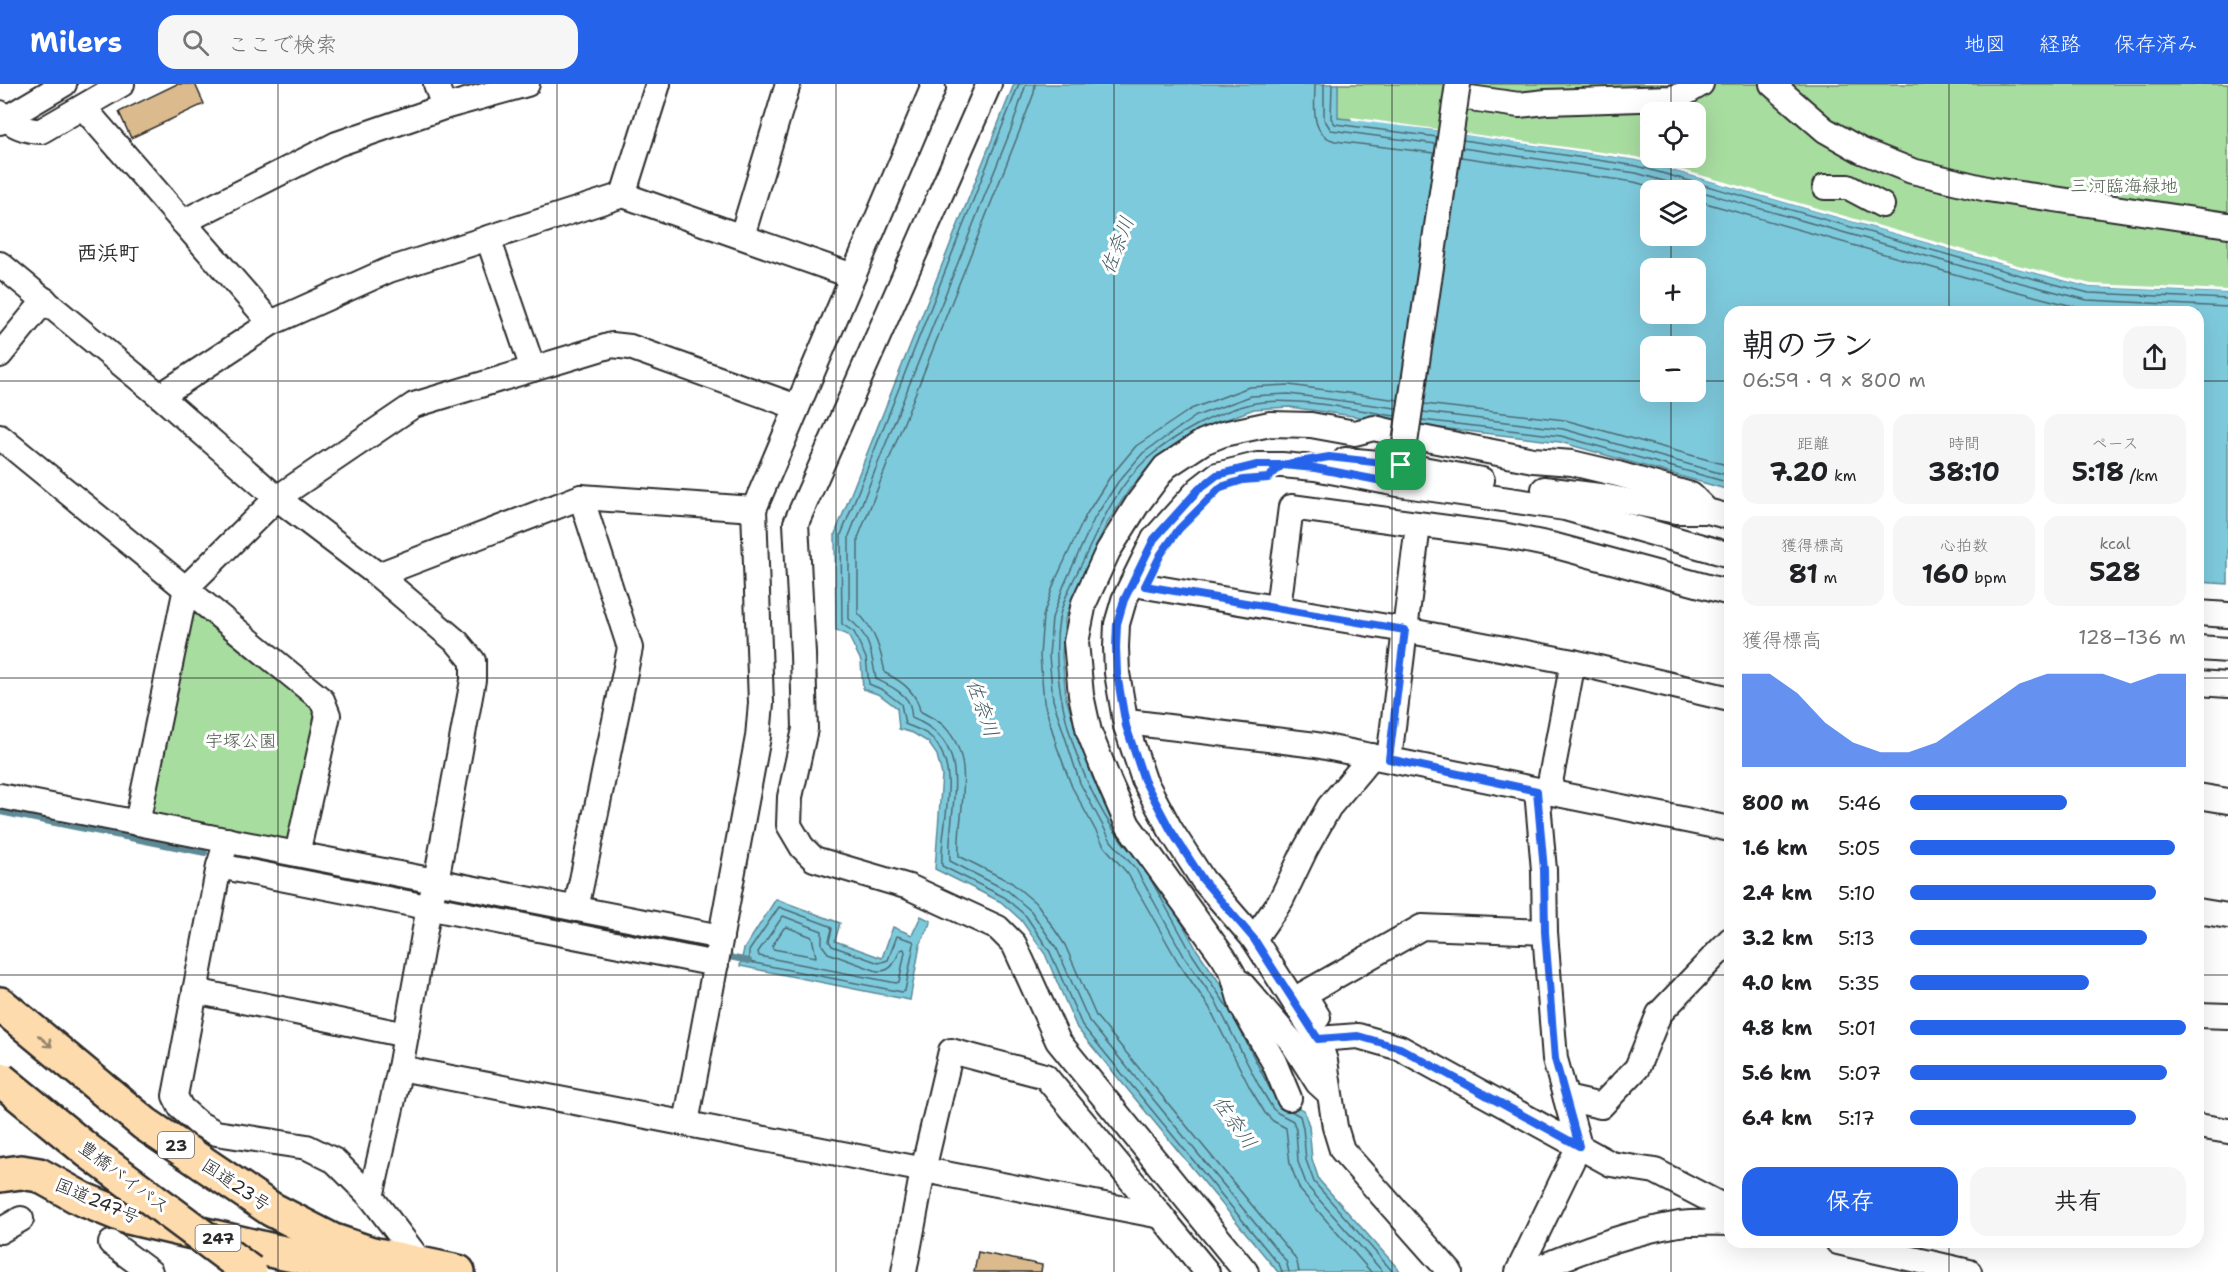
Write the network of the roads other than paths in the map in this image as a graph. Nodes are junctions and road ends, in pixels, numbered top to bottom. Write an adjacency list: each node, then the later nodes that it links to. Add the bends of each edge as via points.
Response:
1 (31, 84): 15 (street)
2 (64, 84): 15 (street)
3 (122, 84): 13 (street)
4 (436, 84): 14 (street)
5 (527, 84): 14 (street)
6 (658, 84): 17 (street)
7 (788, 84): 21 (street)
8 (933, 84): 24 (street)
9 (989, 84): 112 (street, via 796,523 805,729 790,797 789,825 814,859 909,887 998,928 1014,944 1058,1041)
10 (1701, 84): 12 (street, via 1671,98 1519,105)
11 (1772, 84): 20 (street, via 1825,130 1862,151 1912,171 1987,189)
12 (1452, 92): 32 (street, bridge)
13 (83, 107): 15 (street, via 41,132 28,131); 19 (street)
14 (444, 107): 19 (street, via 337,144)
15 (1, 114)
16 (1825, 187): 18 (street, via 1848,187)
17 (623, 195): 21 (street); 22 (street)
18 (1882, 205)
19 (183, 222): 26 (street)
20 (2228, 225)
21 (742, 236): 24 (street)
22 (488, 238): 26 (street, via 388,270); 28 (street)
23 (0, 264): 25 (street)
24 (853, 276): 30 (street)
25 (45, 300): 27 (street); 29 (street)
26 (271, 323): 29 (street)
27 (0, 355)
28 (533, 369): 30 (street, via 612,345 630,347); 35 (street, via 414,405)
29 (160, 396): 35 (street)
30 (797, 407): 36 (street)
31 (0, 437): 42 (street)
32 (1403, 452): 33 (street, via 1315,468); 37 (street, via 1481,480); 37 (street, via 1572,463 1691,495); 39 (street, via 1566,508); 75 (street, via 1374,428 1355,433 1311,425 1270,424 1203,442 1165,467 1108,551 1084,603 1076,642 1081,696 1089,732 1109,782 1128,825)
33 (1282, 465): 41 (street, via 1268,478 1221,487 1179,529); 54 (street, via 1257,465 1217,475 1199,489 1154,539 1124,600 1117,624 1117,674)
34 (580, 497): 36 (street); 40 (street); 67 (street, via 630,648)
35 (277, 498): 40 (street); 42 (street)
36 (754, 509): 71 (street, via 761,703)
37 (1718, 514)
38 (1419, 525): 43 (street, via 1556,546); 44 (street, via 1292,507); 47 (street)
39 (1724, 553)
40 (378, 575): 65 (street, via 458,643 473,661 473,680)
41 (1145, 586): 44 (street); 54 (street, via 1134,611 1129,657)
42 (186, 588): 60 (street); 63 (street, via 322,700 328,716)
43 (1724, 591)
44 (1278, 608): 47 (street)
45 (2204, 613): 46 (street)
46 (2228, 615)
47 (1405, 630): 50 (street); 55 (street)
48 (2204, 648): 49 (street)
49 (2228, 650)
50 (1573, 662): 53 (street); 56 (street)
51 (2204, 683): 52 (street)
52 (2228, 685)
53 (1724, 698)
54 (1131, 724): 55 (street, via 1316,745); 72 (street, via 1144,780 1170,829 1203,880)
55 (1380, 758): 56 (street); 72 (street, via 1329,807 1281,900)
56 (1542, 792): 61 (street); 70 (street)
57 (0, 796): 60 (street)
58 (2204, 797): 59 (street)
59 (2228, 801)
60 (137, 823): 62 (street)
61 (1724, 828)
62 (227, 840): 63 (street); 64 (street)
63 (297, 854): 65 (street)
64 (219, 866): 66 (street); 76 (street)
65 (436, 881): 66 (street); 67 (street)
66 (429, 907): 74 (street); 80 (street)
67 (576, 909): 71 (street)
68 (2204, 912): 69 (street)
69 (2228, 916)
70 (1545, 932): 81 (street, via 1422,927 1304,994 1317,1016); 87 (street, via 1555,1059)
71 (721, 937): 74 (street)
72 (1254, 939): 81 (street)
73 (1724, 946): 87 (street, via 1659,1014 1637,1068 1601,1106)
74 (716, 964): 88 (street)
75 (1233, 974): 85 (street, via 1292,1042 1318,1083); 86 (street, via 1242,1006 1274,1062)
76 (195, 991): 80 (street); 96 (street, via 174,1096 181,1108 216,1132 307,1147 335,1161)
77 (0, 1004): 105 (highway, 国道23号 / 23, one-way to 105, via 145,1124 271,1209 331,1240)
78 (2204, 1015): 79 (street)
79 (2228, 1016)
80 (406, 1035): 82 (street)
81 (1322, 1039): 85 (street); 91 (street, via 1358,1036 1400,1048)
82 (400, 1068): 88 (street); 96 (street)
83 (0, 1079): 104 (highway, 豊橋バイパス, bridge, via 88,1151)
84 (0, 1093): 104 (highway, 豊橋バイパス, via 82,1160)
85 (1329, 1093): 113 (street, via 1342,1150)
86 (1289, 1098)
87 (1566, 1098): 91 (street)
88 (686, 1123): 93 (street)
89 (2204, 1127): 90 (street)
90 (2228, 1131)
91 (1579, 1146): 97 (street, via 1611,1164 1656,1171); 114 (street)
92 (0, 1149): 95 (highway)
93 (922, 1170): 98 (street); 98 (street, via 951,1051 1045,1076); 110 (street)
94 (0, 1175): 95 (highway, 国道247号 / 247)
95 (39, 1175): 104 (highway, 国道247号 / 247, via 82,1198)
96 (371, 1197): 106 (street)
97 (1724, 1207)
98 (1161, 1216): 111 (street)
99 (21, 1219): 101 (street)
100 (1724, 1223): 115 (street, via 1681,1224 1620,1238)
101 (0, 1231)
102 (111, 1243): 107 (street)
103 (1864, 1248): 116 (street)
104 (243, 1263): 105 (highway, 国道247号 / 247); 108 (highway, via 277,1261)
105 (350, 1266): 106 (highway, 国道247号 / 247)
106 (414, 1268): 109 (highway, 国道247号 / 247)
107 (150, 1272)
108 (291, 1272)
109 (458, 1272)
110 (904, 1272)
111 (1207, 1272)
112 (1246, 1272)
113 (1450, 1272)
114 (1518, 1272)
115 (1530, 1272)
116 (1969, 1272)

